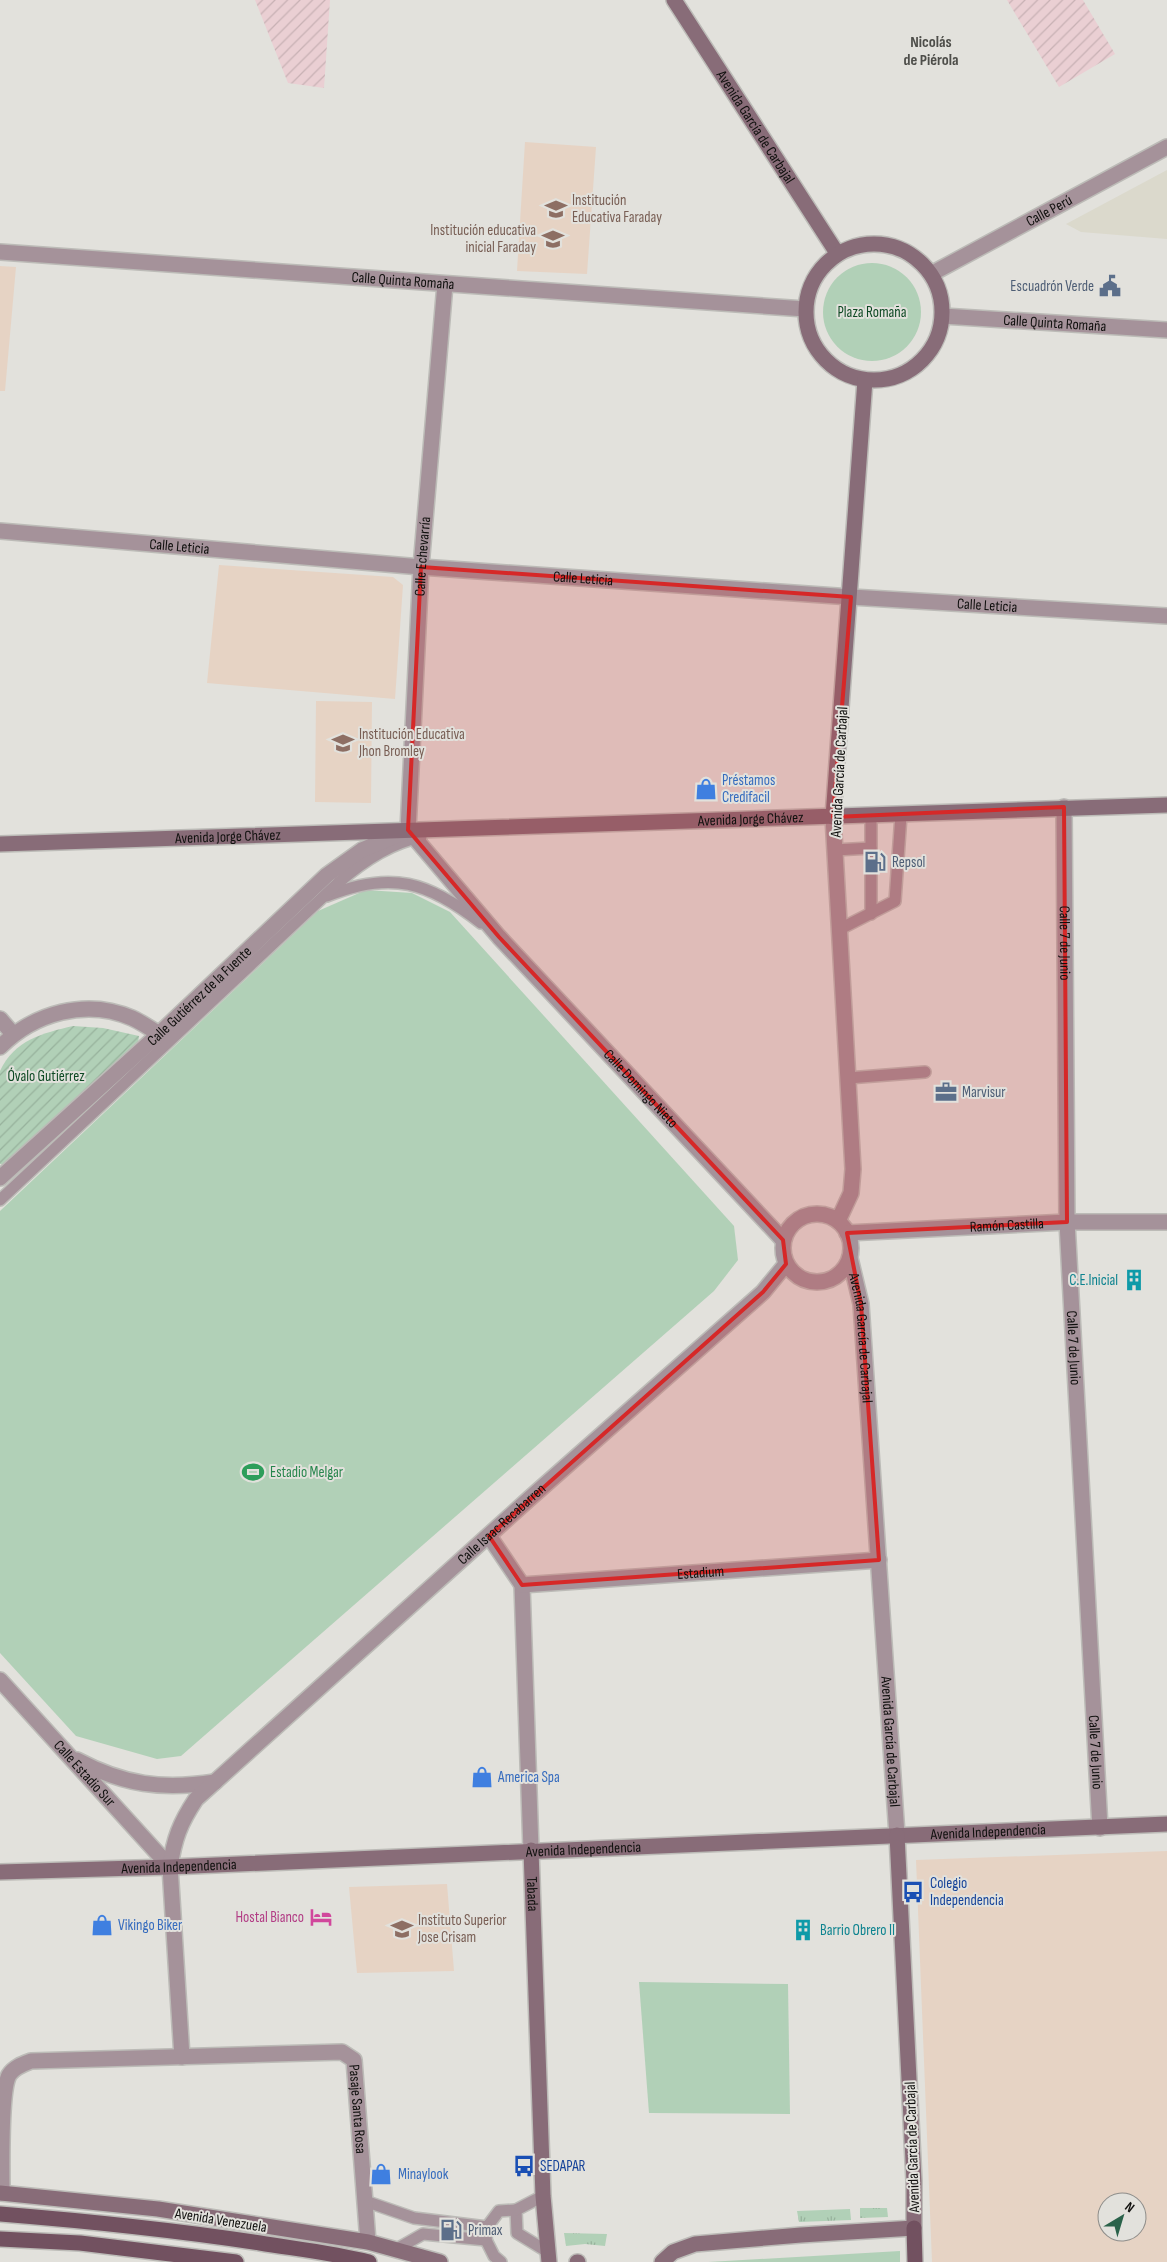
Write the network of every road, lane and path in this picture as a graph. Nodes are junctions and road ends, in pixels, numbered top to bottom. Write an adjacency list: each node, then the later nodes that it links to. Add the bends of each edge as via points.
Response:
1 (674, 0): 4 (main road, Avenida García de Carbajal)
2 (1167, 147): 5 (street, Calle Perú)
3 (0, 252): 6 (street, Calle Quinta Romaña)
4 (838, 253): 5 (main road, via 857,245 878,243 899,248 917,258); 7 (main road, via 821,268 810,287)
5 (931, 274): 8 (main road, via 940,293)
6 (445, 284): 7 (street, Calle Quinta Romaña); 12 (street, Calle Echevarría)
7 (805, 309): 10 (main road, via 813,342 829,364)
8 (943, 316): 9 (street, Calle Quinta Romaña); 10 (main road, via 939,336 927,356 910,371 888,379)
9 (1167, 330)
10 (866, 380): 13 (main road, Avenida García de Carbajal)
11 (0, 531): 12 (street, Calle Leticia)
12 (421, 567): 13 (street, Calle Leticia); 20 (street, Calle Echevarría)
13 (851, 597): 14 (street, Calle Leticia); 19 (main road, Avenida García de Carbajal)
14 (1167, 616)
15 (1167, 805): 16 (main road, Avenida Jorge Chávez)
16 (1064, 807): 18 (main road, Avenida Jorge Chávez); 36 (street, Calle 7 de Junio)
17 (871, 815): 18 (main road, Avenida Jorge Chávez); 19 (main road, Avenida Jorge Chávez); 22 (lane)
18 (901, 815): 25 (lane, via 895,901)
19 (833, 817): 20 (main road, Avenida Jorge Chávez); 23 (street, Avenida García de Carbajal)
20 (411, 834): 21 (main road, Avenida Jorge Chávez); 24 (lane, Avenida Jorge Chávez, via 355,868); 27 (street, Calle Domingo Nieto); 30 (street, Calle Gutiérrez de la Fuente, via 362,850 327,875)
21 (0, 844)
22 (871, 848): 23 (lane); 25 (lane)
23 (835, 850): 26 (street, Avenida García de Carbajal)
24 (319, 899): 27 (lane, Calle Domingo Nieto, via 366,883 398,883 426,888 455,902); 35 (lane, Calle Gutiérrez de la Fuente)
25 (871, 914): 26 (lane)
26 (838, 930): 33 (street, Avenida García de Carbajal)
27 (499, 937): 39 (street, Calle Domingo Nieto)
28 (0, 1019): 29 (street)
29 (13, 1034): 30 (street, via 39,1018 69,1010 101,1010 131,1018); 31 (street)
30 (158, 1034): 34 (street, Calle Gutiérrez de la Fuente)
31 (0, 1047)
32 (925, 1072): 33 (lane)
33 (848, 1078): 38 (street, Avenida García de Carbajal, via 853,1169 851,1193)
34 (0, 1178)
35 (0, 1200)
36 (1067, 1222): 37 (street, Ramón Castilla); 38 (street, Ramón Castilla); 49 (street, Calle 7 de Junio)
37 (1167, 1222)
38 (842, 1227): 39 (street, via 826,1215 812,1214 799,1219); 40 (street, via 850,1244)
39 (783, 1240): 41 (street)
40 (850, 1258): 41 (street, via 844,1270 821,1283 795,1275); 43 (street, Avenida García de Carbajal, via 861,1304)
41 (786, 1264): 42 (street, Calle Isaac Recabarren, via 763,1292)
42 (489, 1536): 44 (street); 47 (street, Calle Isaac Recabarren)
43 (879, 1560): 44 (street, Estadium); 50 (street, Avenida García de Carbajal)
44 (522, 1585): 51 (street, Tabada)
45 (0, 1680): 46 (street, Calle Estadio Sur)
46 (69, 1756): 47 (street, via 97,1771 155,1786 185,1787); 52 (street, Calle Estadio Sur)
47 (215, 1782): 52 (street, Calle Isaac Recabarren, via 196,1799 182,1819 173,1843)
48 (1167, 1824): 49 (main road, Avenida Independencia)
49 (1100, 1828): 50 (main road, Avenida Independencia)
50 (897, 1835): 51 (main road, Avenida Independencia); 61 (main road, Avenida García de Carbajal)
51 (531, 1850): 52 (main road, Avenida Independencia); 56 (main road, Tabada)
52 (170, 1867): 53 (main road, Avenida Independencia); 54 (street)
53 (0, 1872)
54 (182, 2057): 55 (street, Pasaje Santa Rosa, via 31,2061 20,2065 8,2075 4,2089); 57 (street, Pasaje Santa Rosa, via 342,2052 354,2060)
55 (1, 2193): 64 (main road, Avenida Venezuela, via 158,2209)
56 (543, 2196): 58 (lane); 66 (main road, Tabada)
57 (365, 2201): 60 (lane, via 414,2218); 64 (street, Pasaje Santa Rosa)
58 (516, 2210): 60 (lane, via 498,2211); 66 (lane, via 517,2232)
59 (0, 2214): 68 (main road, via 211,2236)
60 (487, 2227): 63 (lane)
61 (914, 2228): 71 (main road, via 695,2244 673,2252); 72 (main road)
62 (0, 2239): 67 (main road, via 80,2242)
63 (486, 2240): 65 (lane, via 423,2234); 70 (lane)
64 (368, 2242): 65 (main road, Avenida Venezuela)
65 (395, 2250): 69 (main road, Avenida Venezuela)
66 (548, 2257)
67 (236, 2262)
68 (369, 2262)
69 (440, 2262)
70 (500, 2262)
71 (662, 2262)
72 (915, 2262)

